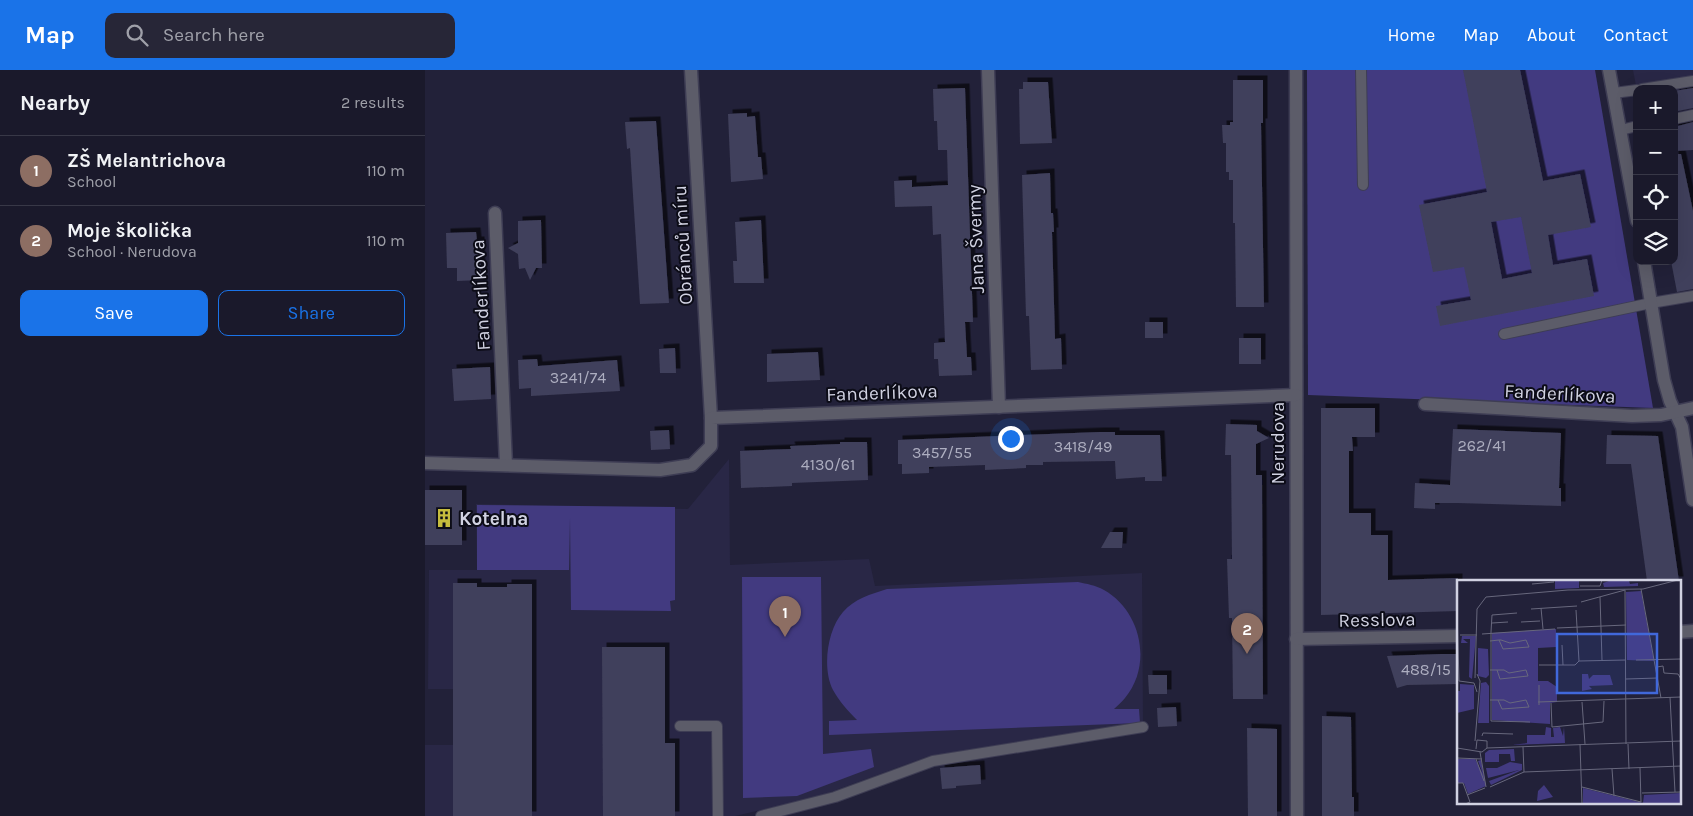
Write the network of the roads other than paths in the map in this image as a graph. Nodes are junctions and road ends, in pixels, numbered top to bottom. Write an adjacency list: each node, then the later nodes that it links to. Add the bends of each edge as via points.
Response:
1 (691, 70): 26 (street, Obránců míru)
2 (989, 70): 23 (street, Jana Švermy)
3 (1296, 70): 21 (street, Nerudova)
4 (1361, 70): 14 (lane)
5 (1609, 70): 9 (street)
6 (1693, 81): 7 (lane)
7 (1668, 85)
8 (1633, 91): 9 (lane)
9 (1614, 93): 13 (street)
10 (1693, 116): 11 (lane)
11 (1678, 118)
12 (1633, 127): 13 (lane)
13 (1621, 130): 16 (street)
14 (1363, 185)
15 (495, 213): 28 (street, Fanderlíkova)
16 (1637, 220)
17 (1645, 265): 19 (street)
18 (1693, 296): 19 (lane)
19 (1651, 303): 20 (lane); 25 (street, via 1665,385)
20 (1504, 334)
21 (1296, 395): 23 (street, Fanderlíkova); 31 (street, Nerudova)
22 (1425, 404): 25 (street, Fanderlíkova, via 1631,416)
23 (999, 406): 26 (street, Fanderlíkova)
24 (1693, 408): 25 (street, Fanderlíkova)
25 (1675, 412): 29 (street, via 1682,427)
26 (711, 418): 28 (street, via 711,446 692,466 660,470)
27 (425, 463): 28 (street)
28 (506, 466)
29 (1692, 492)
30 (1457, 636): 31 (street, Resslova)
31 (1297, 639): 36 (street, Nerudova)
32 (680, 726): 34 (lane, via 717,726)
33 (1143, 727): 35 (lane, via 933,761 835,797)
34 (718, 816)
35 (761, 816)
36 (1297, 816)

